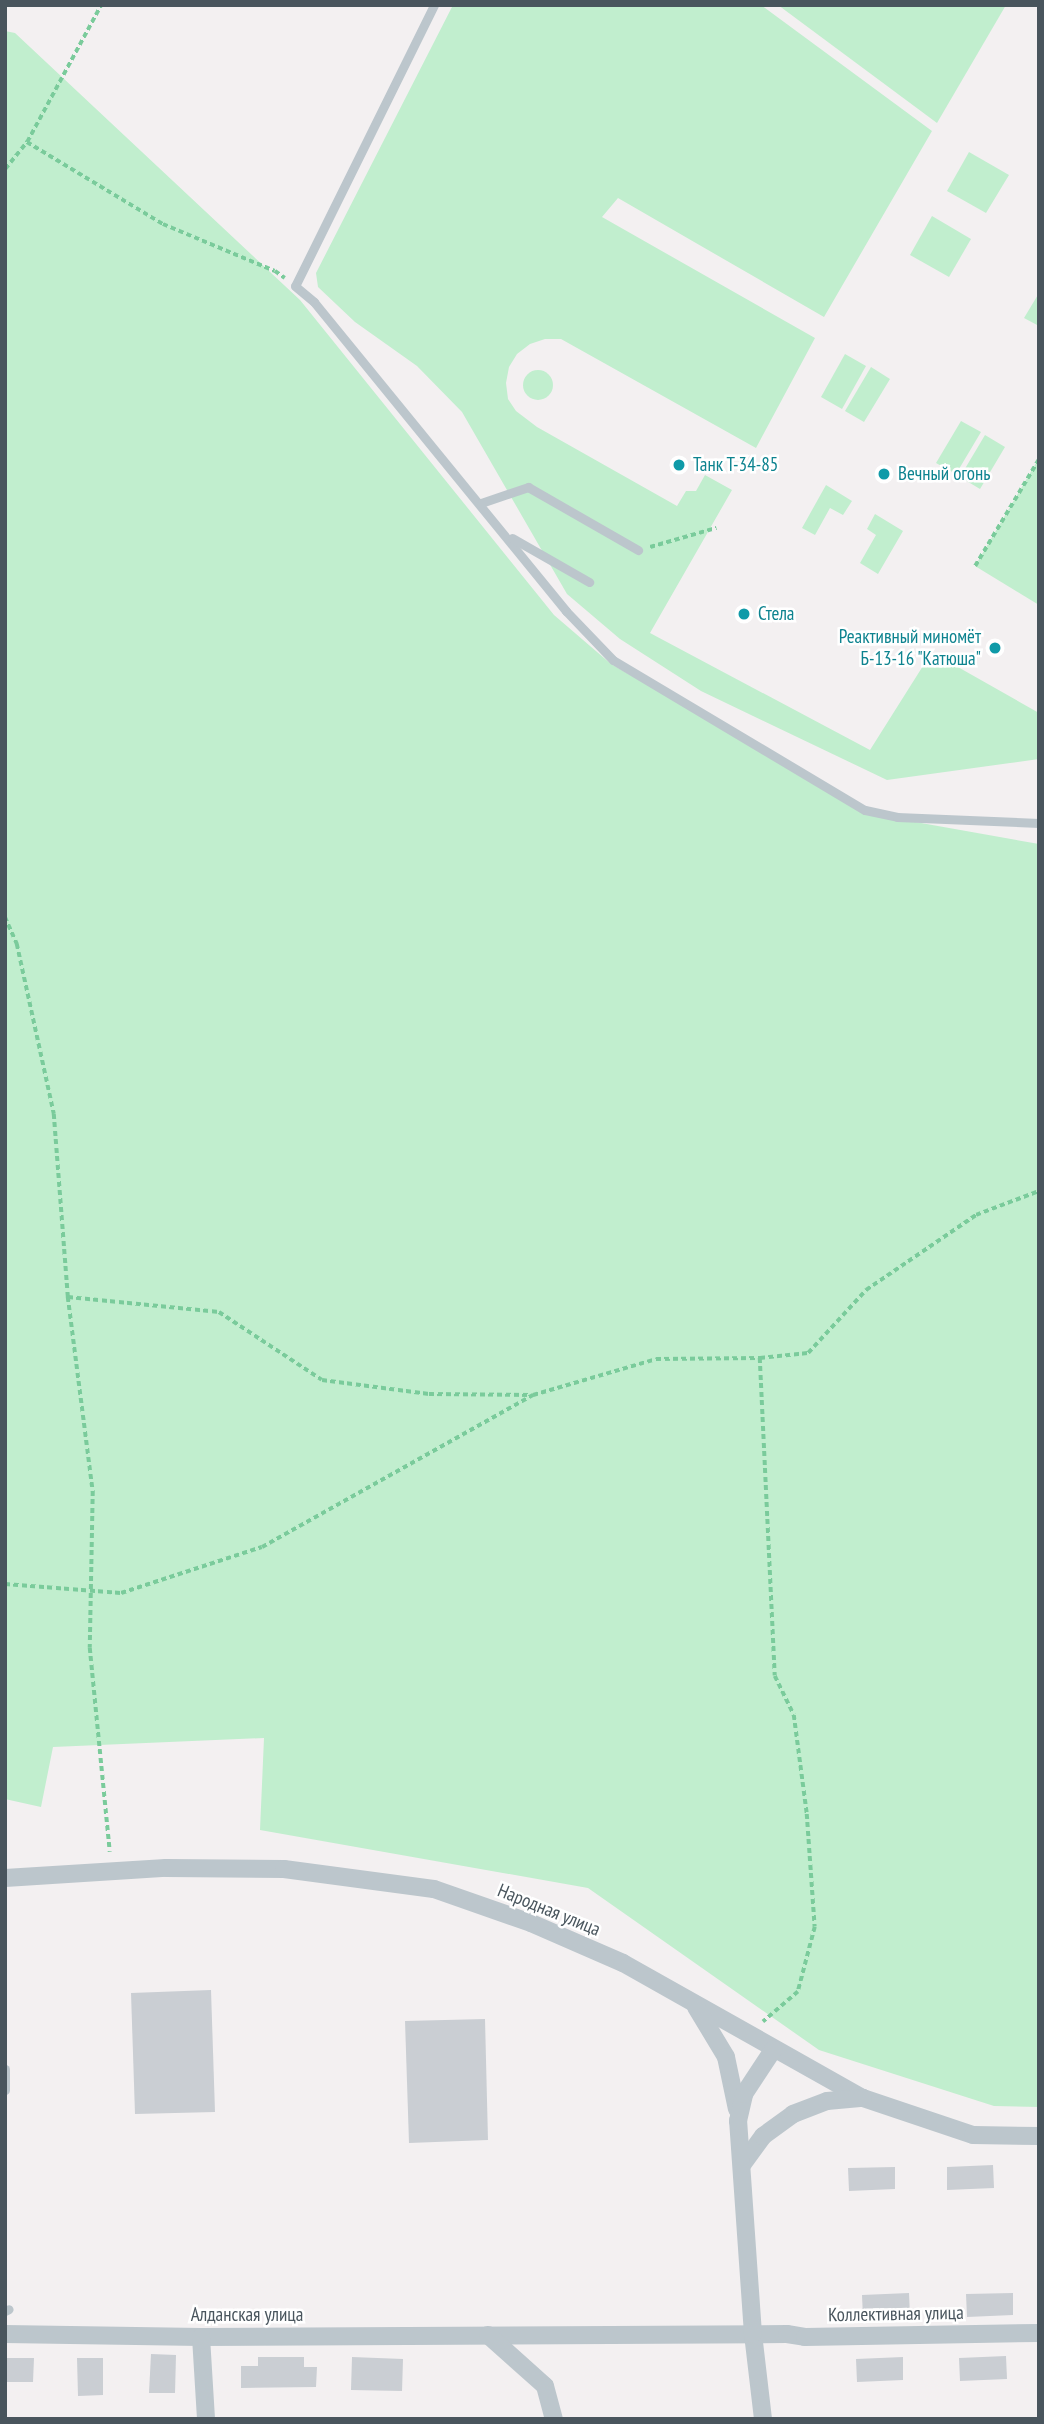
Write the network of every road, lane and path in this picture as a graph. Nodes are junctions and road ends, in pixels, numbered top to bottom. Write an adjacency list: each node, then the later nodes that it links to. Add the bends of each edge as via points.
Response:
1 (101, 5): 3 (path)
2 (435, 5): 5 (lane)
3 (27, 142): 4 (path); 5 (path, via 163,224 275,271)
4 (5, 169)
5 (295, 286): 7 (lane, via 314,302)
6 (1039, 459): 11 (path)
7 (481, 503): 9 (lane); 10 (lane, via 528,487)
8 (716, 528): 10 (path)
9 (507, 535): 12 (lane); 13 (lane, via 566,611 613,660 865,810 897,817)
10 (638, 551)
11 (975, 566)
12 (589, 582)
13 (1039, 823)
14 (5, 918): 16 (path, via 17,944 54,1114)
15 (1039, 1191): 17 (path, via 976,1215 866,1290 808,1353)
16 (68, 1297): 18 (path, via 219,1312 322,1380 429,1394); 20 (path, via 93,1491)
17 (760, 1358): 18 (path, via 656,1359); 24 (path, via 775,1676 794,1715 815,1927 798,1992)
18 (533, 1395): 20 (path, via 262,1547 121,1592)
19 (5, 1584): 20 (path)
20 (93, 1590): 21 (path, via 90,1648)
21 (112, 1872): 22 (street, Народная улица); 23 (street, Народная улица, via 284,1869 434,1889 531,1923)
22 (5, 1878)
23 (689, 1998): 24 (street, Народная улица); 29 (street, via 726,2057)
24 (748, 2035): 25 (street, Народная улица)
25 (773, 2050): 28 (street, Народная улица); 29 (street, via 744,2094)
26 (5, 2070): 27 (lane)
27 (5, 2090)
28 (863, 2098): 30 (street, Народная улица, via 973,2134); 31 (street, via 827,2101 793,2114 763,2136)
29 (738, 2121): 31 (street)
30 (1039, 2136)
31 (742, 2165): 34 (street)
32 (1039, 2333): 34 (street, Коллективная улица)
33 (5, 2334): 36 (street, Алданская улица)
34 (753, 2334): 35 (street, Коллективная улица); 39 (street)
35 (488, 2335): 36 (street, Алданская улица); 38 (street, via 545,2386)
36 (201, 2337): 37 (street)
37 (206, 2419)
38 (554, 2419)
39 (763, 2419)

